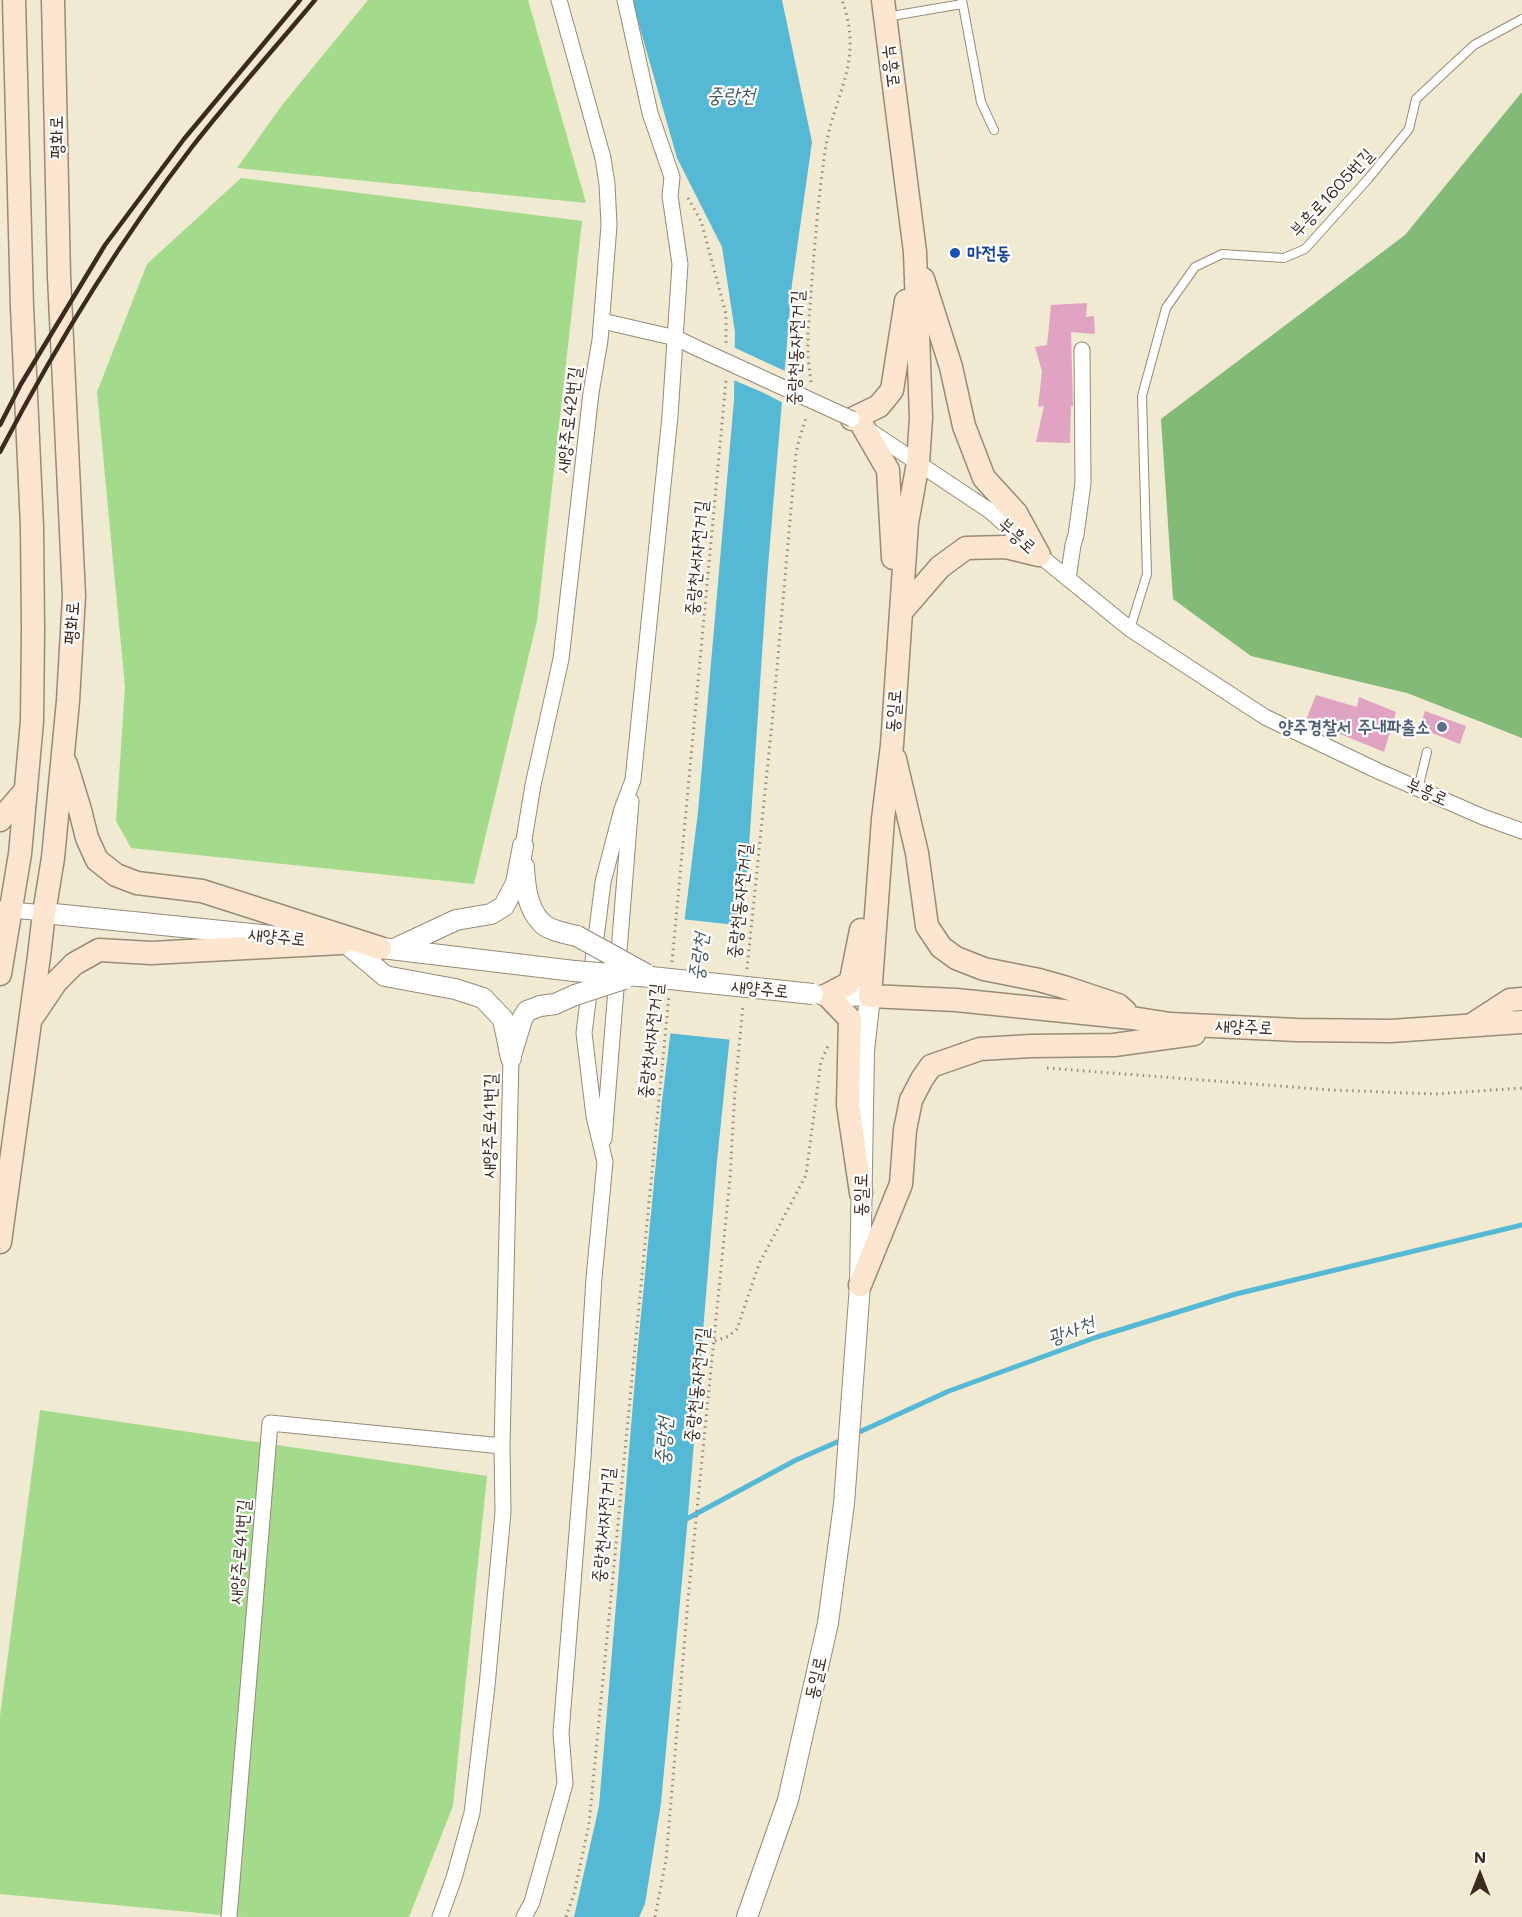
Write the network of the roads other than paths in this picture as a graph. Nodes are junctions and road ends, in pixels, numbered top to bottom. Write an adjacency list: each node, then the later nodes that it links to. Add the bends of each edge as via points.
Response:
1 (14, 0): 25 (main road, via 32,573 32,721)
2 (53, 0): 22 (main road, 평화로, via 74,596)
3 (559, 0): 10 (street, 새양주로42번길, via 607,184 609,225)
4 (625, 0): 11 (street, via 650,113 672,177 670,196 680,264)
5 (962, 2): 6 (lane); 8 (lane, via 981,102)
6 (884, 9): 9 (main road, 부흥로)
7 (1522, 19): 18 (lane, 부흥로1605번길, via 1474,45 1416,99 1409,129 1305,249 1284,258 1222,254 1195,267 1166,308 1142,396 1147,574)
8 (994, 130)
9 (915, 252): 13 (main road, via 892,390 879,406); 14 (main road, 부흥로, via 921,417); 15 (main road, via 951,367 964,426 984,478 1016,513)
10 (602, 321): 11 (street); 29 (street, 새양주로42번길, via 561,659)
11 (676, 338): 13 (street, bridge); 23 (street)
12 (1082, 350): 16 (street, via 1083,483)
13 (857, 422): 14 (street); 19 (main road, via 888,470)
14 (918, 463): 15 (street, 부흥로, via 990,511); 17 (main road, 동일로, via 907,523)
15 (1039, 555): 16 (street, 부흥로); 17 (main road, via 1006,547 966,548 940,567)
16 (1068, 579): 18 (street, 부흥로)
17 (901, 612): 19 (main road, 동일로)
18 (1130, 629): 24 (street, 부흥로, via 1265,717)
19 (900, 635): 20 (main road, 동일로)
20 (892, 746): 26 (main road, 동일로); 39 (main road, via 917,853 927,926 941,947 984,969 1039,980 1118,1005)
21 (1427, 752): 24 (lane)
22 (63, 754): 31 (main road, 평화로); 33 (main road, via 87,838 97,860 116,875 137,883 202,891)
23 (633, 780): 45 (street); 45 (street, via 603,882 584,1033 594,1116)
24 (1418, 789): 28 (street, 부흥로)
25 (26, 790): 27 (main road); 30 (main road, via 20,854)
26 (883, 819): 36 (main road, via 851,980); 37 (main road, 동일로)
27 (0, 820)
28 (1522, 831)
29 (523, 846): 33 (street, via 516,883 504,906 491,914 456,920); 35 (street, bridge, via 525,887 541,923 577,936)
30 (5, 909): 31 (street, 새양주로); 34 (main road)
31 (44, 913): 32 (street, 새양주로); 40 (main road, 평화로)
32 (344, 944): 33 (street, 새양주로); 40 (main road, via 151,953 99,950 62,976); 44 (street, via 386,976 483,998 503,1018)
33 (387, 948): 35 (street, 새양주로, bridge)
34 (0, 974)
35 (642, 976): 36 (street, 새양주로, bridge); 44 (street, bridge, via 527,1011)
36 (820, 995): 37 (street, 새양주로); 46 (main road, via 850,1019 848,1105)
37 (870, 996): 39 (main road, 새양주로, via 956,1000); 46 (street, 동일로, via 864,1050)
38 (1522, 999): 42 (main road, via 1510,1000)
39 (1132, 1018): 43 (main road, 새양주로)
40 (30, 1020): 47 (main road, 평화로)
41 (1522, 1022): 42 (main road, 새양주로)
42 (1472, 1025): 43 (main road, 새양주로, via 1391,1031)
43 (1244, 1027): 48 (main road, via 1114,1045 981,1049 931,1066 911,1100 901,1185)
44 (511, 1058): 49 (street, 새양주로41번길)
45 (603, 1152): 52 (street, via 561,1733 565,1784 532,1902)
46 (861, 1193): 48 (street, 동일로)
47 (0, 1242)
48 (860, 1285): 53 (street, 동일로, via 844,1504 828,1623 788,1800)
49 (502, 1446): 50 (street, 새양주로41번길, via 270,1423); 51 (street, 새양주로41번길, via 503,1512 472,1813)
50 (230, 1917)
51 (440, 1917)
52 (524, 1917)
53 (747, 1917)

